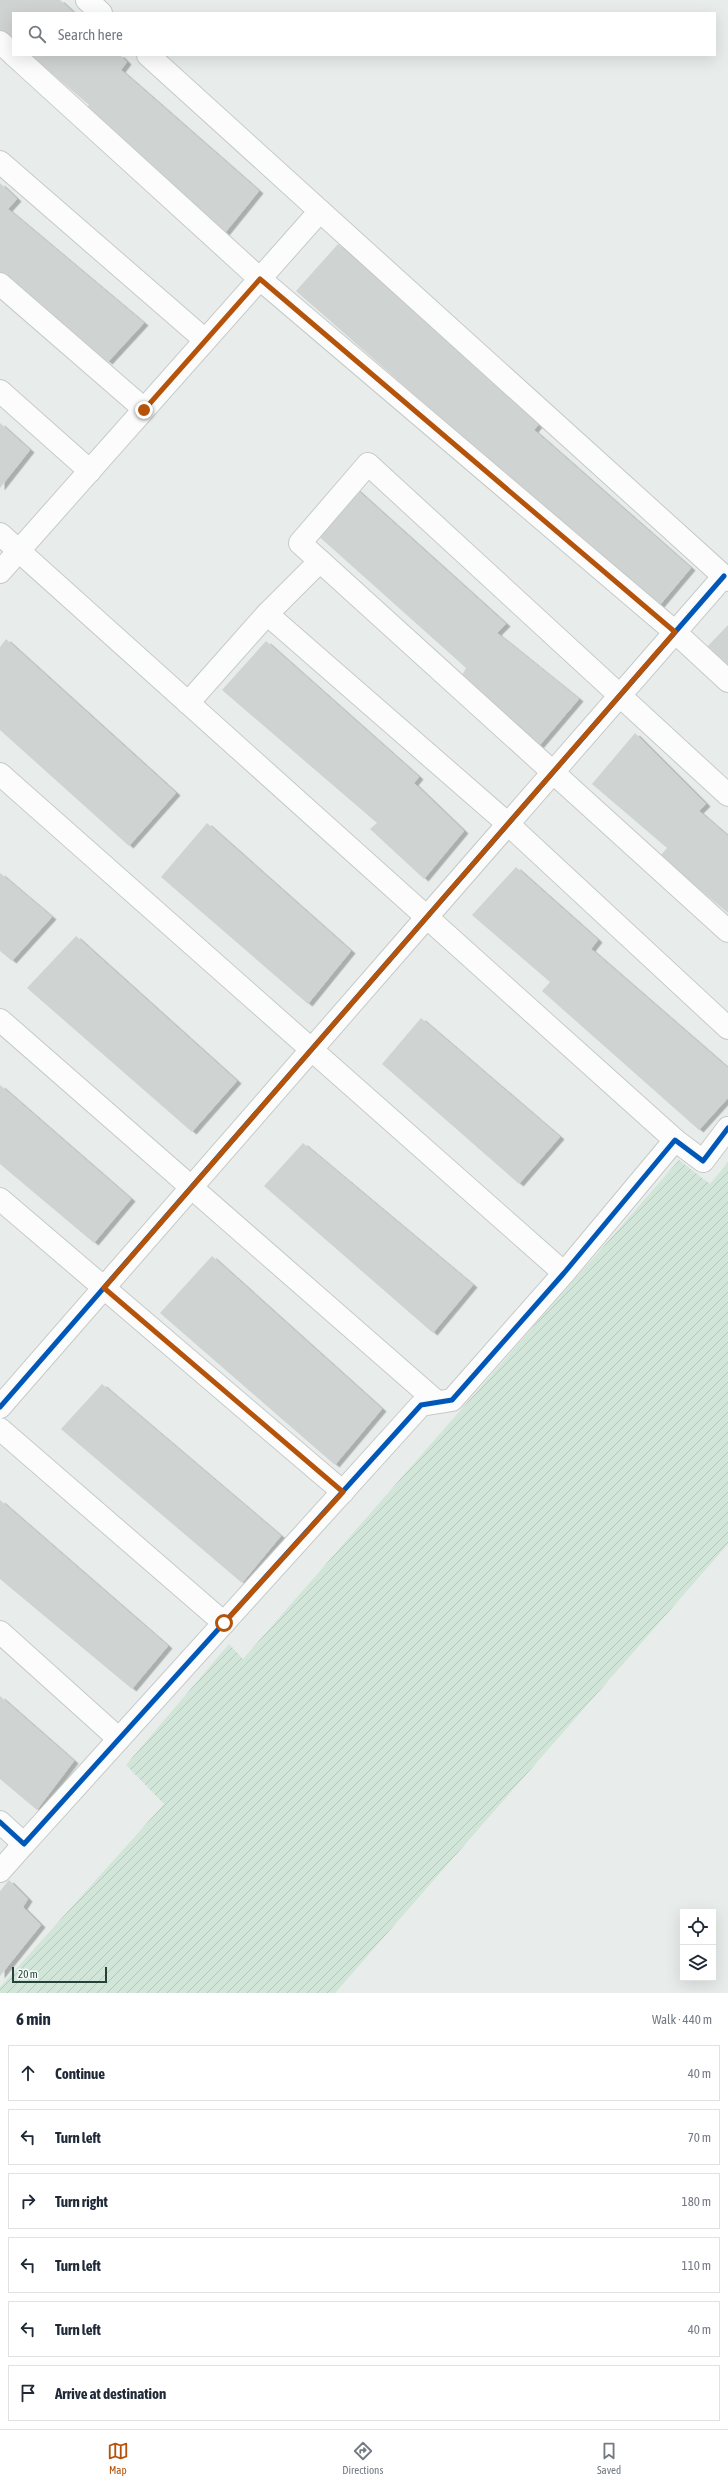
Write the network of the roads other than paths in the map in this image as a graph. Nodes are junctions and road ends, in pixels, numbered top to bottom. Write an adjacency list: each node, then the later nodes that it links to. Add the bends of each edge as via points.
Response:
1 (87, 0): 2 (street)
2 (100, 12)
3 (0, 42): 4 (street)
4 (12, 52)
5 (16, 56): 9 (street)
6 (149, 56): 8 (street)
7 (0, 162): 11 (street)
8 (320, 211): 9 (street); 19 (street)
9 (260, 279): 11 (street); 21 (street)
10 (0, 284): 13 (street)
11 (205, 340): 13 (street)
12 (0, 391): 14 (street)
13 (144, 410): 14 (street)
14 (90, 471): 16 (street)
15 (0, 534): 16 (street)
16 (19, 551): 18 (street); 24 (street)
17 (320, 562): 20 (street); 23 (street, via 300,543 368,464); 25 (street)
18 (0, 572)
19 (726, 578): 21 (street)
20 (267, 614): 24 (street); 28 (street)
21 (675, 632): 22 (street); 23 (street)
22 (728, 681)
23 (620, 695): 25 (street); 27 (street)
24 (188, 703): 29 (street)
25 (553, 773): 28 (street); 30 (street)
26 (0, 774): 33 (street)
27 (728, 795)
28 (508, 824): 29 (street); 32 (street)
29 (427, 917): 33 (street); 35 (street)
30 (728, 931)
31 (0, 1020): 36 (street)
32 (728, 1028)
33 (312, 1050): 36 (street); 38 (street)
34 (728, 1128): 35 (street, via 703,1160)
35 (675, 1140): 38 (street)
36 (192, 1187): 39 (street); 40 (street)
37 (0, 1199): 39 (street)
38 (564, 1273): 40 (street, via 452,1400)
39 (104, 1288): 41 (street); 43 (street)
40 (437, 1402): 43 (street, via 421,1405)
41 (0, 1407)
42 (0, 1429): 44 (street)
43 (343, 1492): 44 (street)
44 (224, 1623): 46 (street)
45 (0, 1632): 46 (street)
46 (120, 1739): 48 (street)
47 (0, 1822): 48 (street)
48 (24, 1844): 49 (street)
49 (0, 1870)

